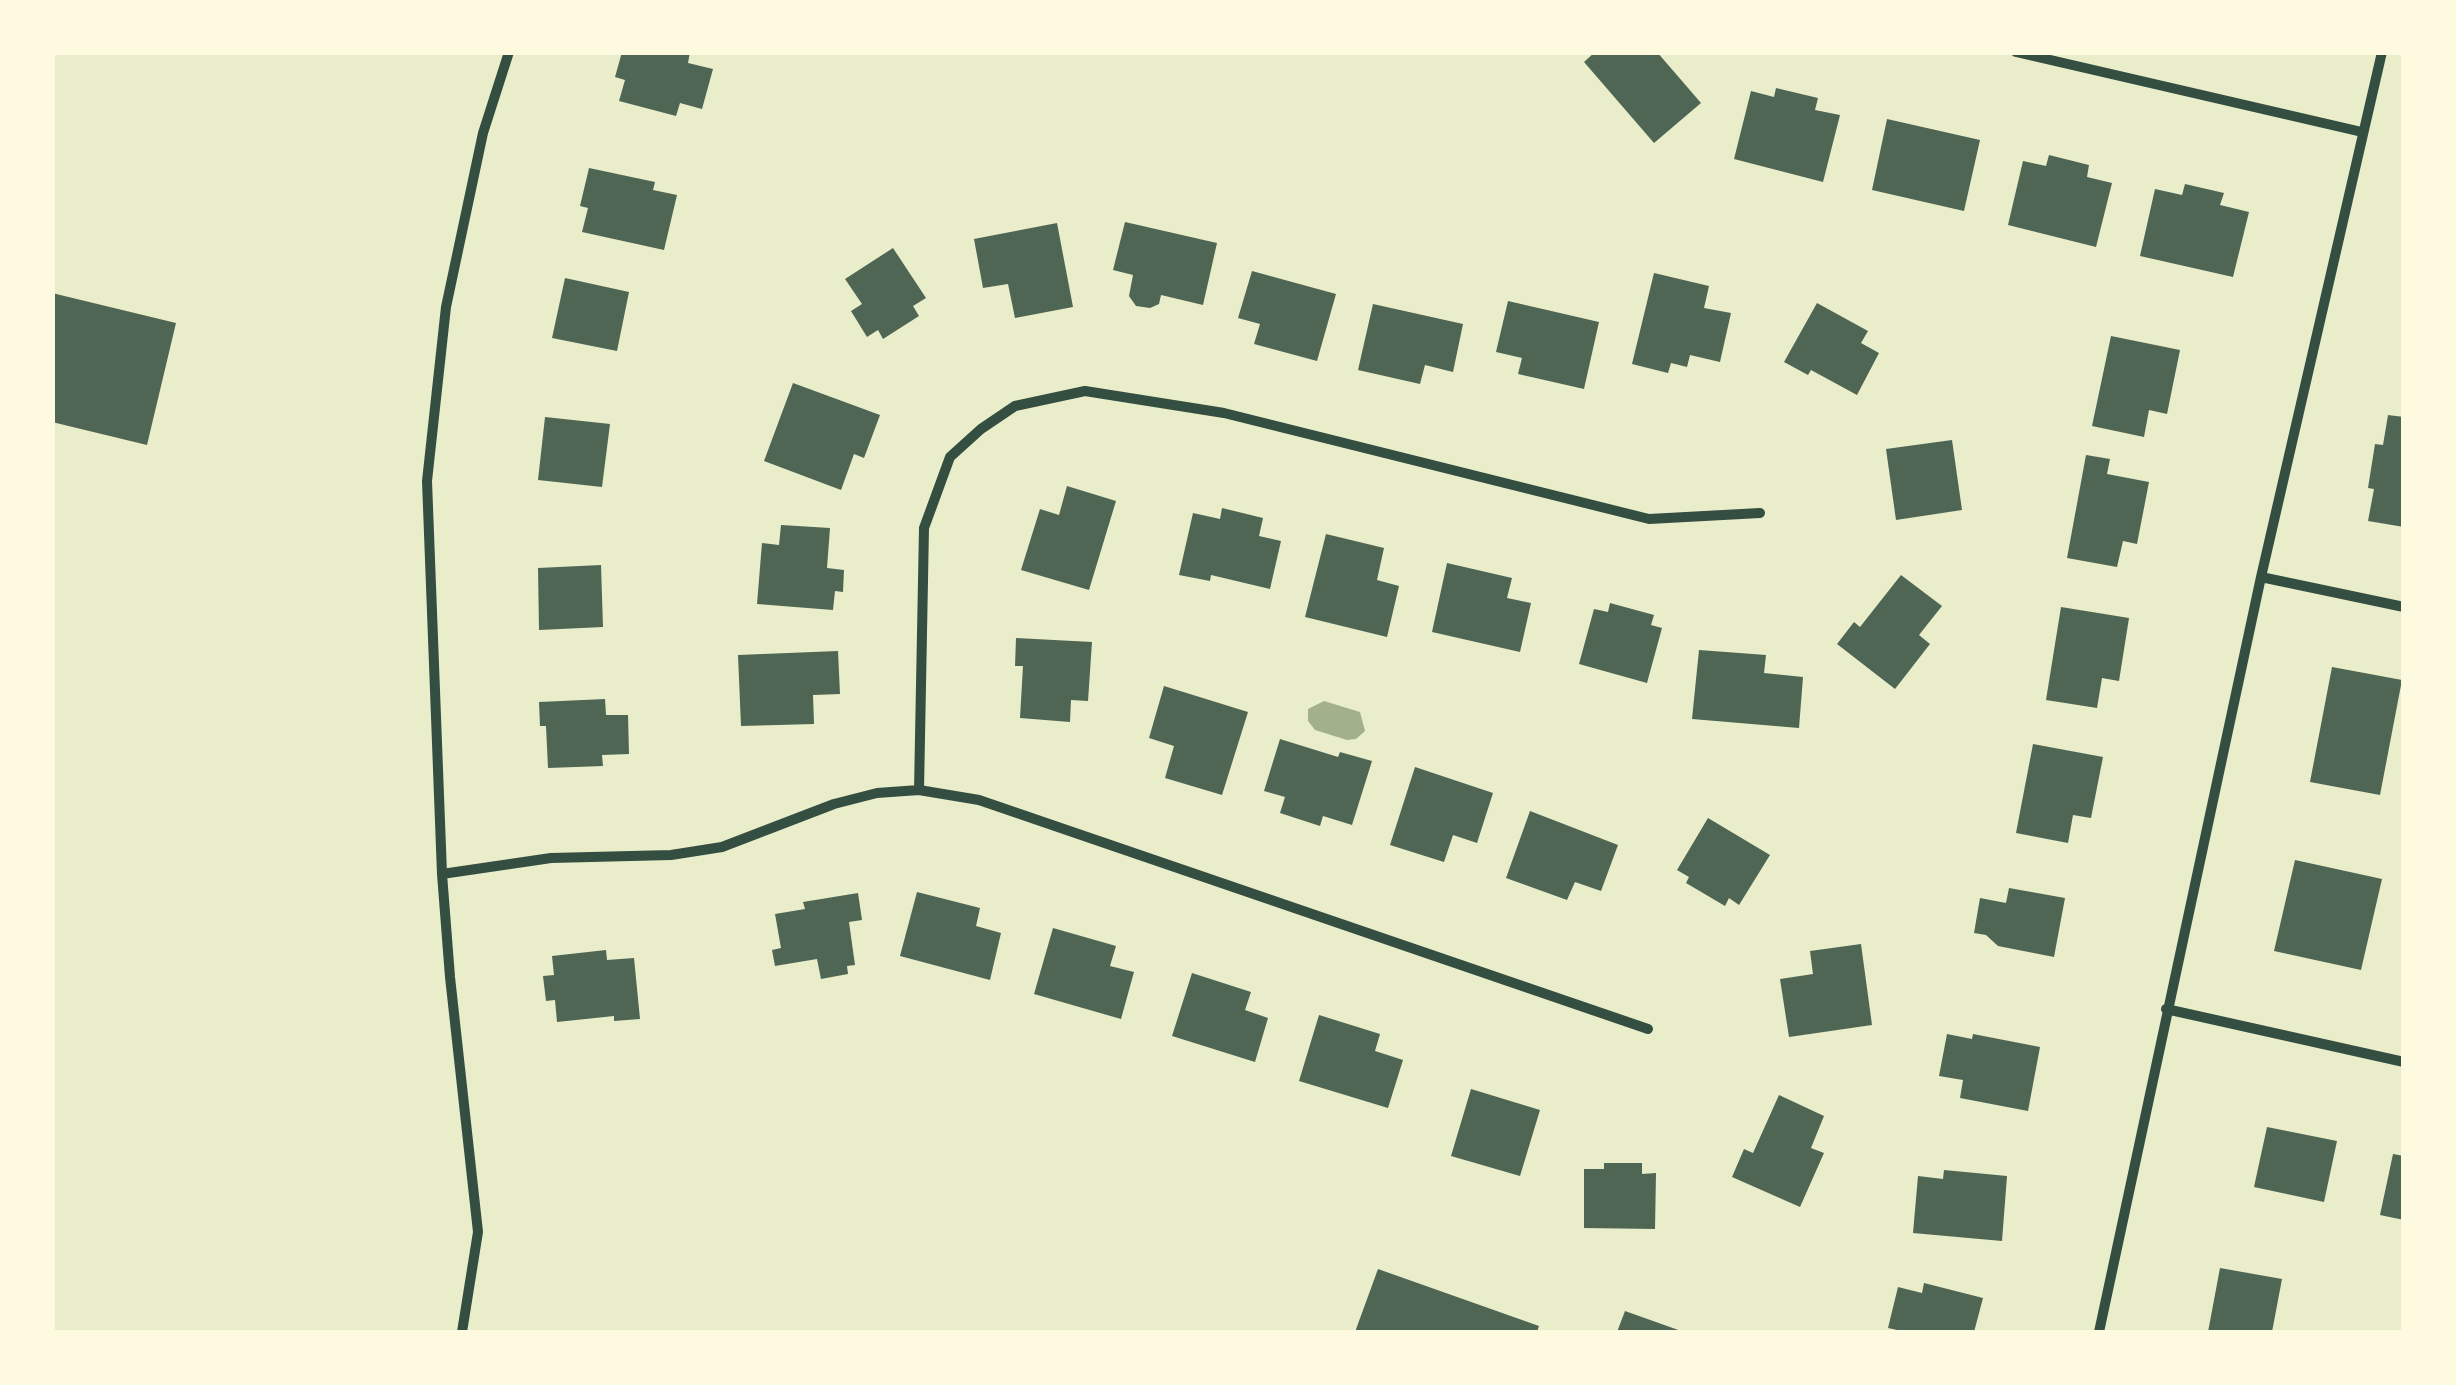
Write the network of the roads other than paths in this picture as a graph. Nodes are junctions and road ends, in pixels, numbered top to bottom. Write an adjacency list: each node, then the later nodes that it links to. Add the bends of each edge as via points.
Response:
1 (510, 52): 9 (street, via 483,133 446,307 427,482)
2 (2016, 52): 4 (street)
3 (2382, 52): 4 (street)
4 (2362, 132): 6 (street)
5 (1760, 513): 8 (street, via 1649,519 1224,413 1085,391 1014,406 950,457 924,528)
6 (2262, 577): 7 (street); 10 (street)
7 (2404, 607)
8 (919, 790): 9 (street, via 834,804 722,847 552,858); 11 (street, via 979,800)
9 (442, 874): 13 (street, via 478,1232)
10 (2166, 1009): 12 (street); 14 (street)
11 (1648, 1028)
12 (2404, 1062)
13 (462, 1332)
14 (2099, 1332)

